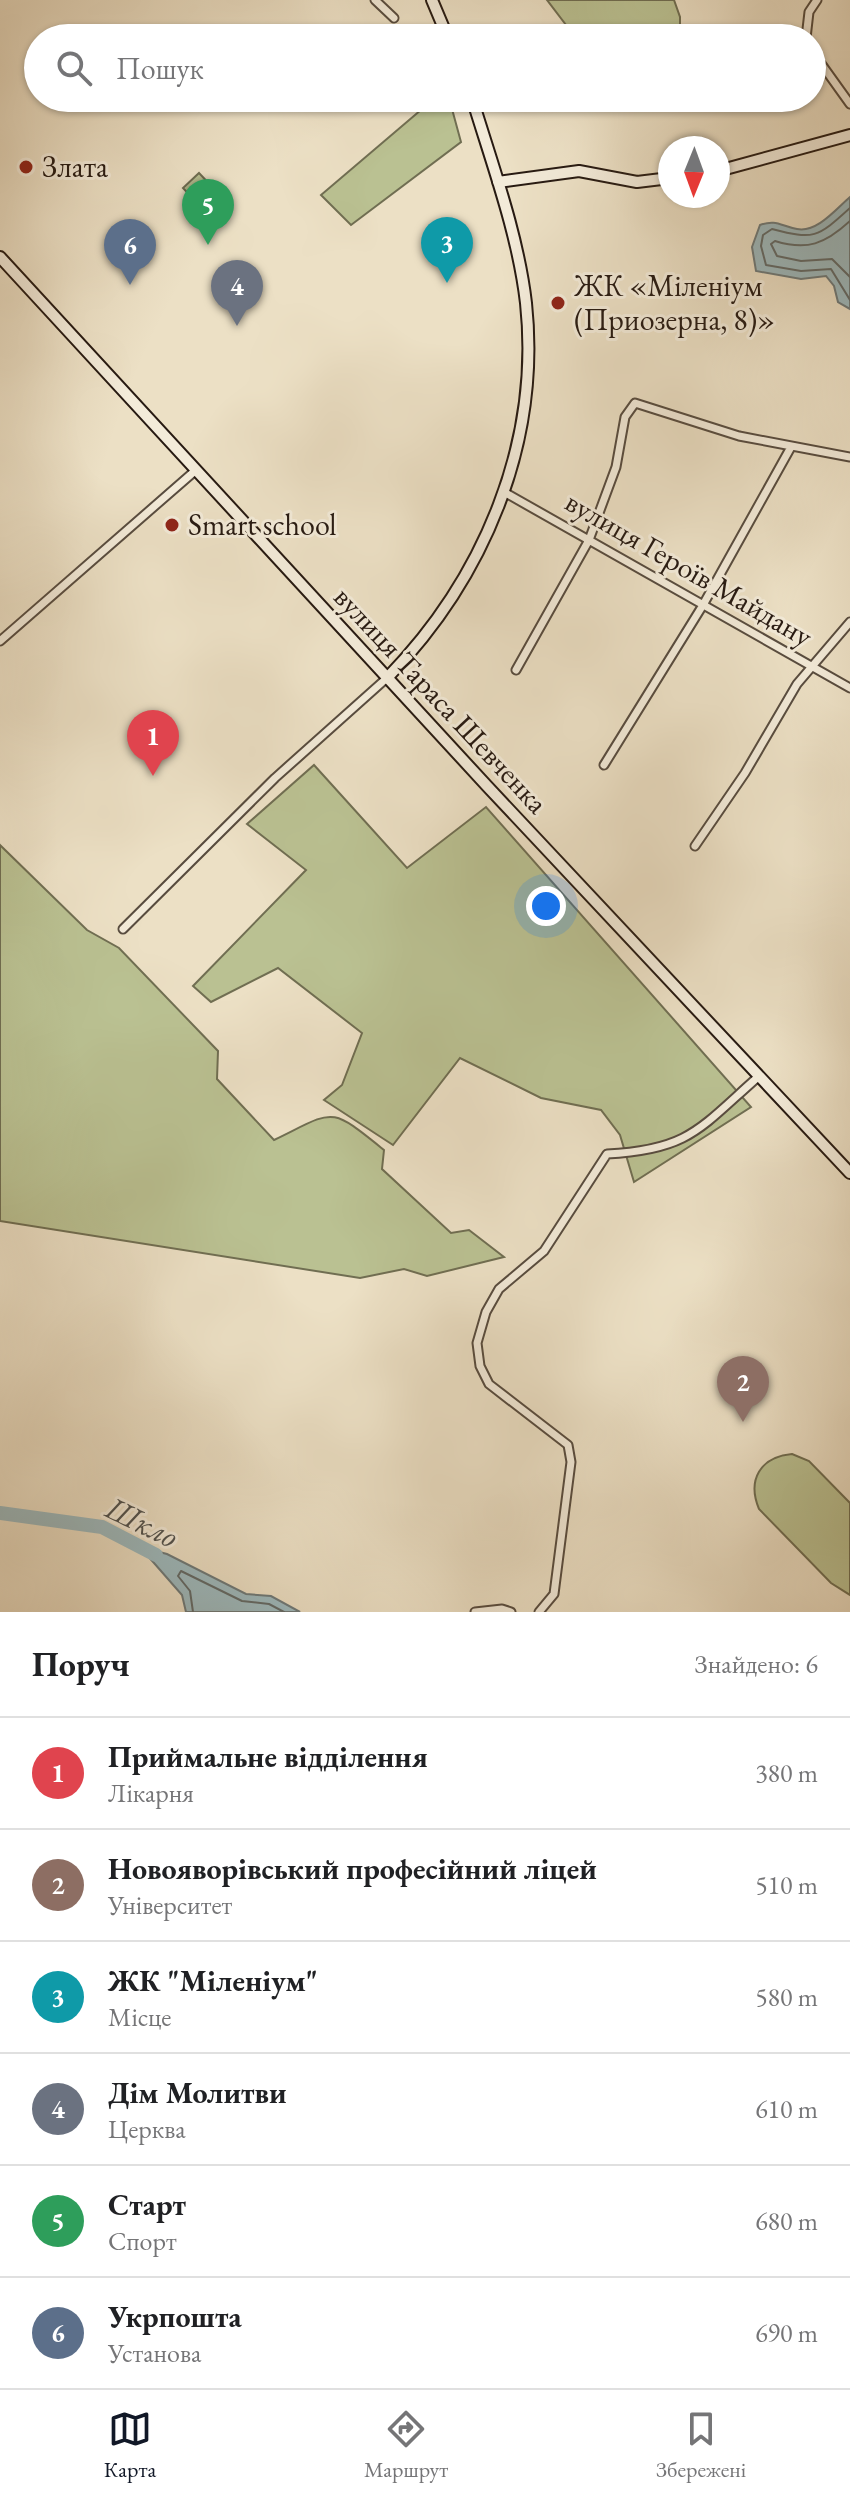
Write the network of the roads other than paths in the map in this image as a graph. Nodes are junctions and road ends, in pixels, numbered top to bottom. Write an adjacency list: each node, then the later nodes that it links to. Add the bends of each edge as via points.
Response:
1 (375, 0): 4 (street)
2 (432, 0): 5 (street)
3 (817, 0): 6 (street)
4 (394, 18)
5 (442, 24)
6 (806, 24)
7 (826, 71): 8 (street)
8 (850, 104)
9 (476, 112): 13 (street)
10 (850, 135): 11 (street)
11 (730, 168)
12 (658, 179): 13 (street, via 637,182 579,171)
13 (498, 182): 18 (street, via 523,281 530,350 524,416)
14 (0, 257): 17 (street, вулиця Тараса Шевченка)
15 (791, 447): 16 (street); 19 (street, via 635,403 625,417 616,467); 20 (street)
16 (850, 457)
17 (196, 470): 22 (street); 25 (street, вулиця Тараса Шевченка)
18 (504, 492): 19 (street, вулиця Героїв Майдану); 25 (street, via 490,532 458,586 421,643)
19 (589, 540): 20 (street, вулиця Героїв Майдану); 24 (street)
20 (703, 605): 23 (street, вулиця Героїв Майдану); 27 (street)
21 (850, 622): 23 (street)
22 (0, 641)
23 (812, 667): 26 (street, вулиця Героїв Майдану); 28 (street)
24 (516, 670)
25 (388, 677): 29 (street, via 275,778); 30 (street, вулиця Тараса Шевченка)
26 (850, 688)
27 (604, 765)
28 (695, 846)
29 (123, 929)
30 (758, 1077): 31 (street, вулиця Тараса Шевченка); 34 (street, via 677,1143 607,1154 544,1251 499,1289 486,1312 477,1343 489,1384 568,1445 571,1462 554,1594)
31 (850, 1173)
32 (475, 1612): 33 (street)
33 (511, 1612)
34 (539, 1612)

